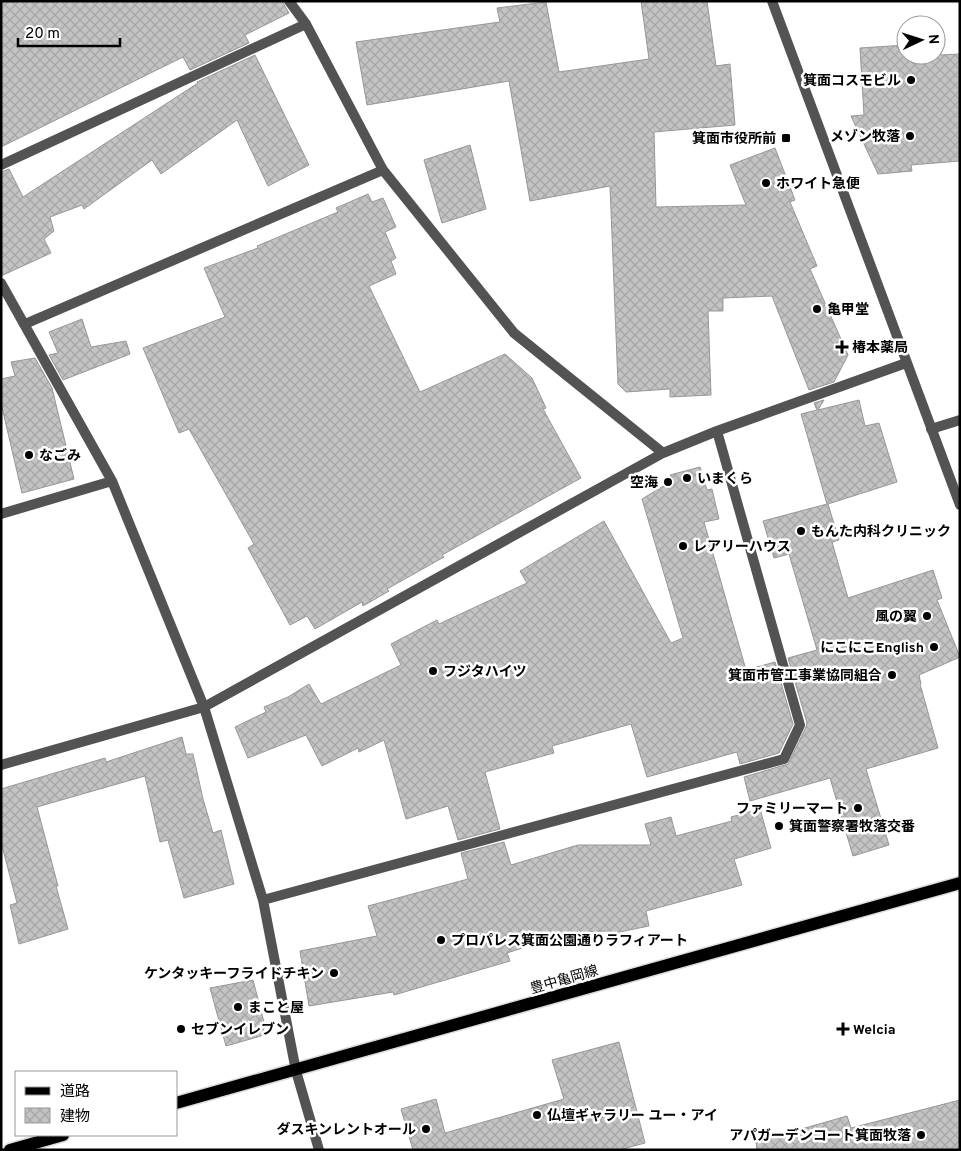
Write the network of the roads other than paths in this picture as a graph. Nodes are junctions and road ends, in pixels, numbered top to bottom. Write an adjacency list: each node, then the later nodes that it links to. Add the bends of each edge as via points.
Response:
1 (288, 1): 3 (street)
2 (772, 1): 8 (street)
3 (306, 24): 4 (street); 5 (street)
4 (1, 165)
5 (383, 170): 7 (street); 12 (street, via 514,333)
6 (1, 283): 7 (street)
7 (25, 324): 13 (street)
8 (906, 363): 10 (street); 11 (street)
9 (960, 420): 10 (street)
10 (931, 429): 14 (street)
11 (717, 431): 12 (street); 19 (street, via 800,725 784,759)
12 (663, 453): 16 (street)
13 (112, 480): 15 (street); 16 (street)
14 (960, 505)
15 (1, 514)
16 (204, 707): 17 (street); 19 (street)
17 (1, 764)
18 (960, 883): 20 (main road, 豊中亀岡線)
19 (263, 900): 20 (street)
20 (296, 1071): 21 (main road, 豊中亀岡線); 24 (street)
21 (178, 1102)
22 (59, 1136): 23 (main road)
23 (10, 1150)
24 (319, 1150)

